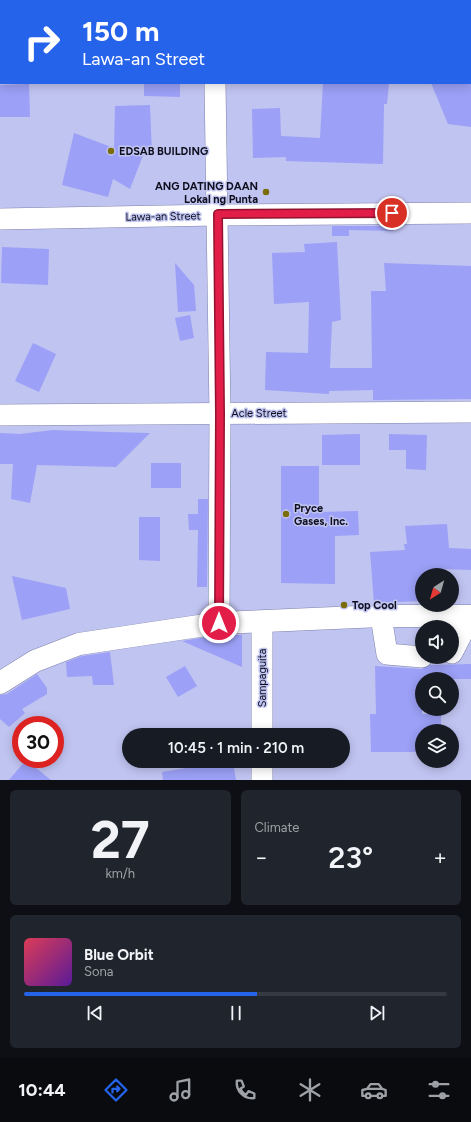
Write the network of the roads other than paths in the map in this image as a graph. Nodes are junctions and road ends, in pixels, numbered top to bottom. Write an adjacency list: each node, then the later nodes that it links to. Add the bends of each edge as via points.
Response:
1 (215, 84): 3 (street)
2 (471, 213): 3 (street, Lawa-an Street)
3 (218, 214): 4 (street, Lawa-an Street); 6 (street)
4 (0, 219)
5 (471, 412): 6 (street, Acle Street)
6 (220, 414): 7 (street, Acle Street); 11 (street)
7 (0, 415)
8 (381, 616): 9 (main road); 10 (main road); 13 (street, via 387,654)
9 (471, 616): 12 (street)
10 (262, 622): 11 (main road); 15 (street, Sampaguita)
11 (219, 623): 14 (main road, via 79,644 36,661)
12 (459, 639)
13 (415, 656)
14 (0, 683)
15 (262, 728)
16 (262, 768): 17 (street)
17 (262, 780)

